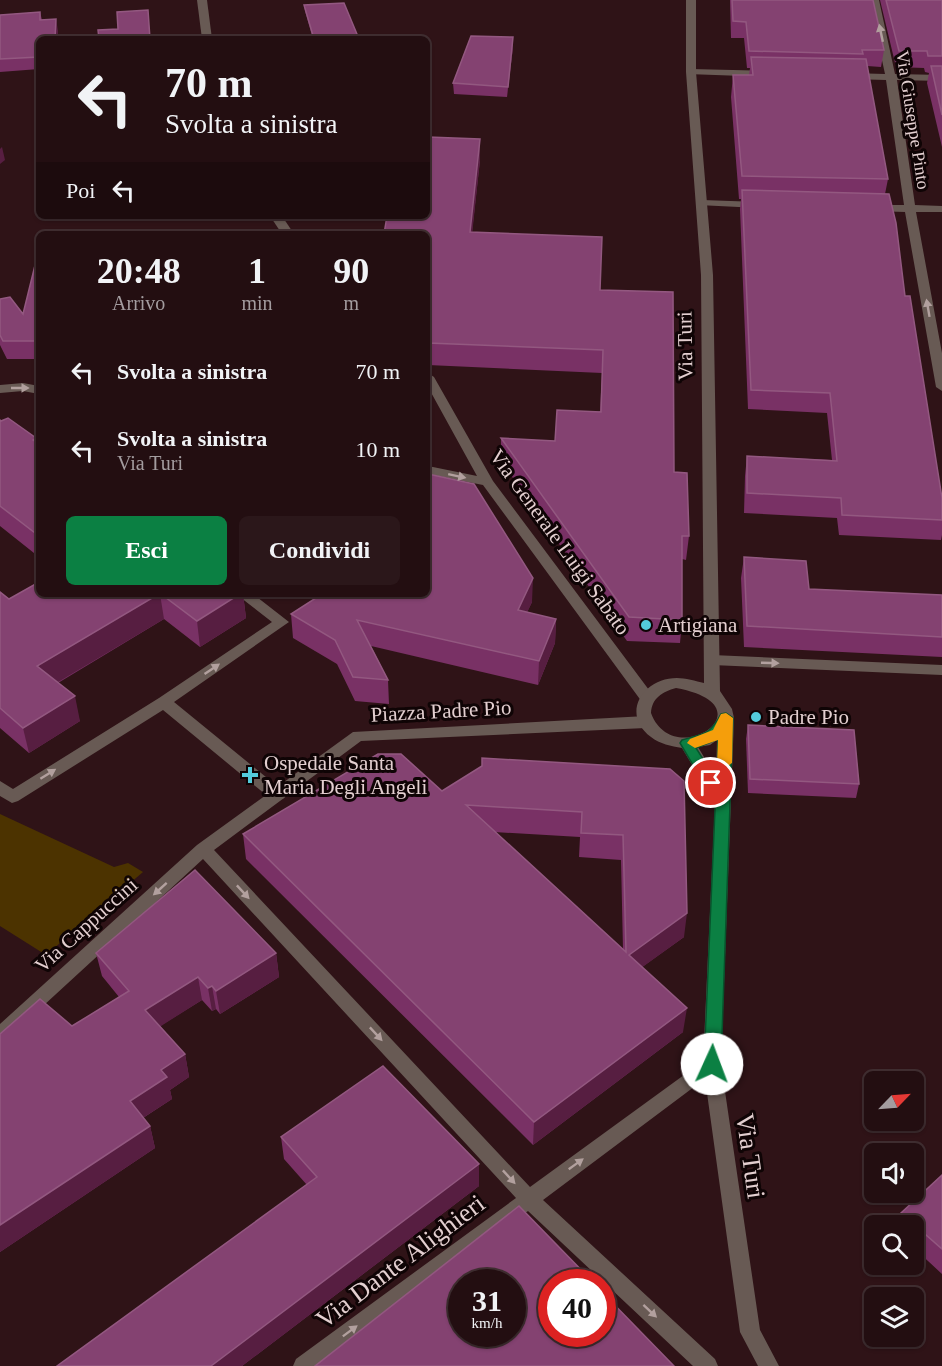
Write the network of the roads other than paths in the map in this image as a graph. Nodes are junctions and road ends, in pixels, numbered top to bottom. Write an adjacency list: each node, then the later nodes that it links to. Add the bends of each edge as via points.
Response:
1 (202, 0): 4 (street)
2 (691, 0): 5 (street, Via Turi)
3 (874, 0): 8 (street, Via Giuseppe Pinto, one-way to 3)
4 (207, 36)
5 (691, 72): 6 (street); 10 (street, Via Turi)
6 (785, 75)
7 (844, 76): 8 (street)
8 (891, 77): 9 (street); 13 (street, Via Giuseppe Pinto)
9 (942, 78)
10 (702, 203): 11 (street); 23 (street, Via Turi, via 707,275)
11 (771, 205)
12 (864, 207): 13 (street)
13 (910, 208): 14 (street); 15 (street, Via Giuseppe Pinto, one-way to 13)
14 (942, 209)
15 (940, 369): 17 (street, Via Giuseppe Pinto)
16 (430, 380): 21 (street, Via Generale Luigi Sabato)
17 (942, 387)
18 (0, 389): 19 (street, one-way to 19)
19 (36, 389)
20 (430, 470): 21 (street, one-way to 21)
21 (487, 482): 26 (street, Via Generale Luigi Sabato)
22 (247, 597): 27 (street, one-way to 22, via 282,622)
23 (712, 660): 24 (street, one-way to 24); 25 (street, Via Turi)
24 (942, 670)
25 (712, 692): 26 (street, via 676,683 654,690); 28 (street, via 725,708)
26 (647, 698): 29 (street, via 643,705)
27 (164, 702): 31 (street, one-way to 27, via 12,797); 32 (street)
28 (726, 718): 30 (street, via 718,733); 33 (street, Via Turi)
29 (646, 722): 30 (street, via 662,737); 32 (street, Piazza Padre Pio, via 358,736)
30 (687, 743): 33 (street)
31 (0, 787)
32 (277, 795): 34 (street, Piazza Padre Pio)
33 (723, 803): 36 (street, Via Turi)
34 (203, 849): 35 (street, Via Cappuccini, one-way to 35); 37 (street, one-way to 37)
35 (0, 1035)
36 (712, 1064): 37 (street, Via Dante Alighieri, one-way to 36); 40 (street, Via Turi, via 750,1332)
37 (529, 1199): 38 (street, Via Dante Alighieri, one-way to 37); 39 (street, one-way to 39)
38 (303, 1366)
39 (708, 1366)
40 (769, 1366)

